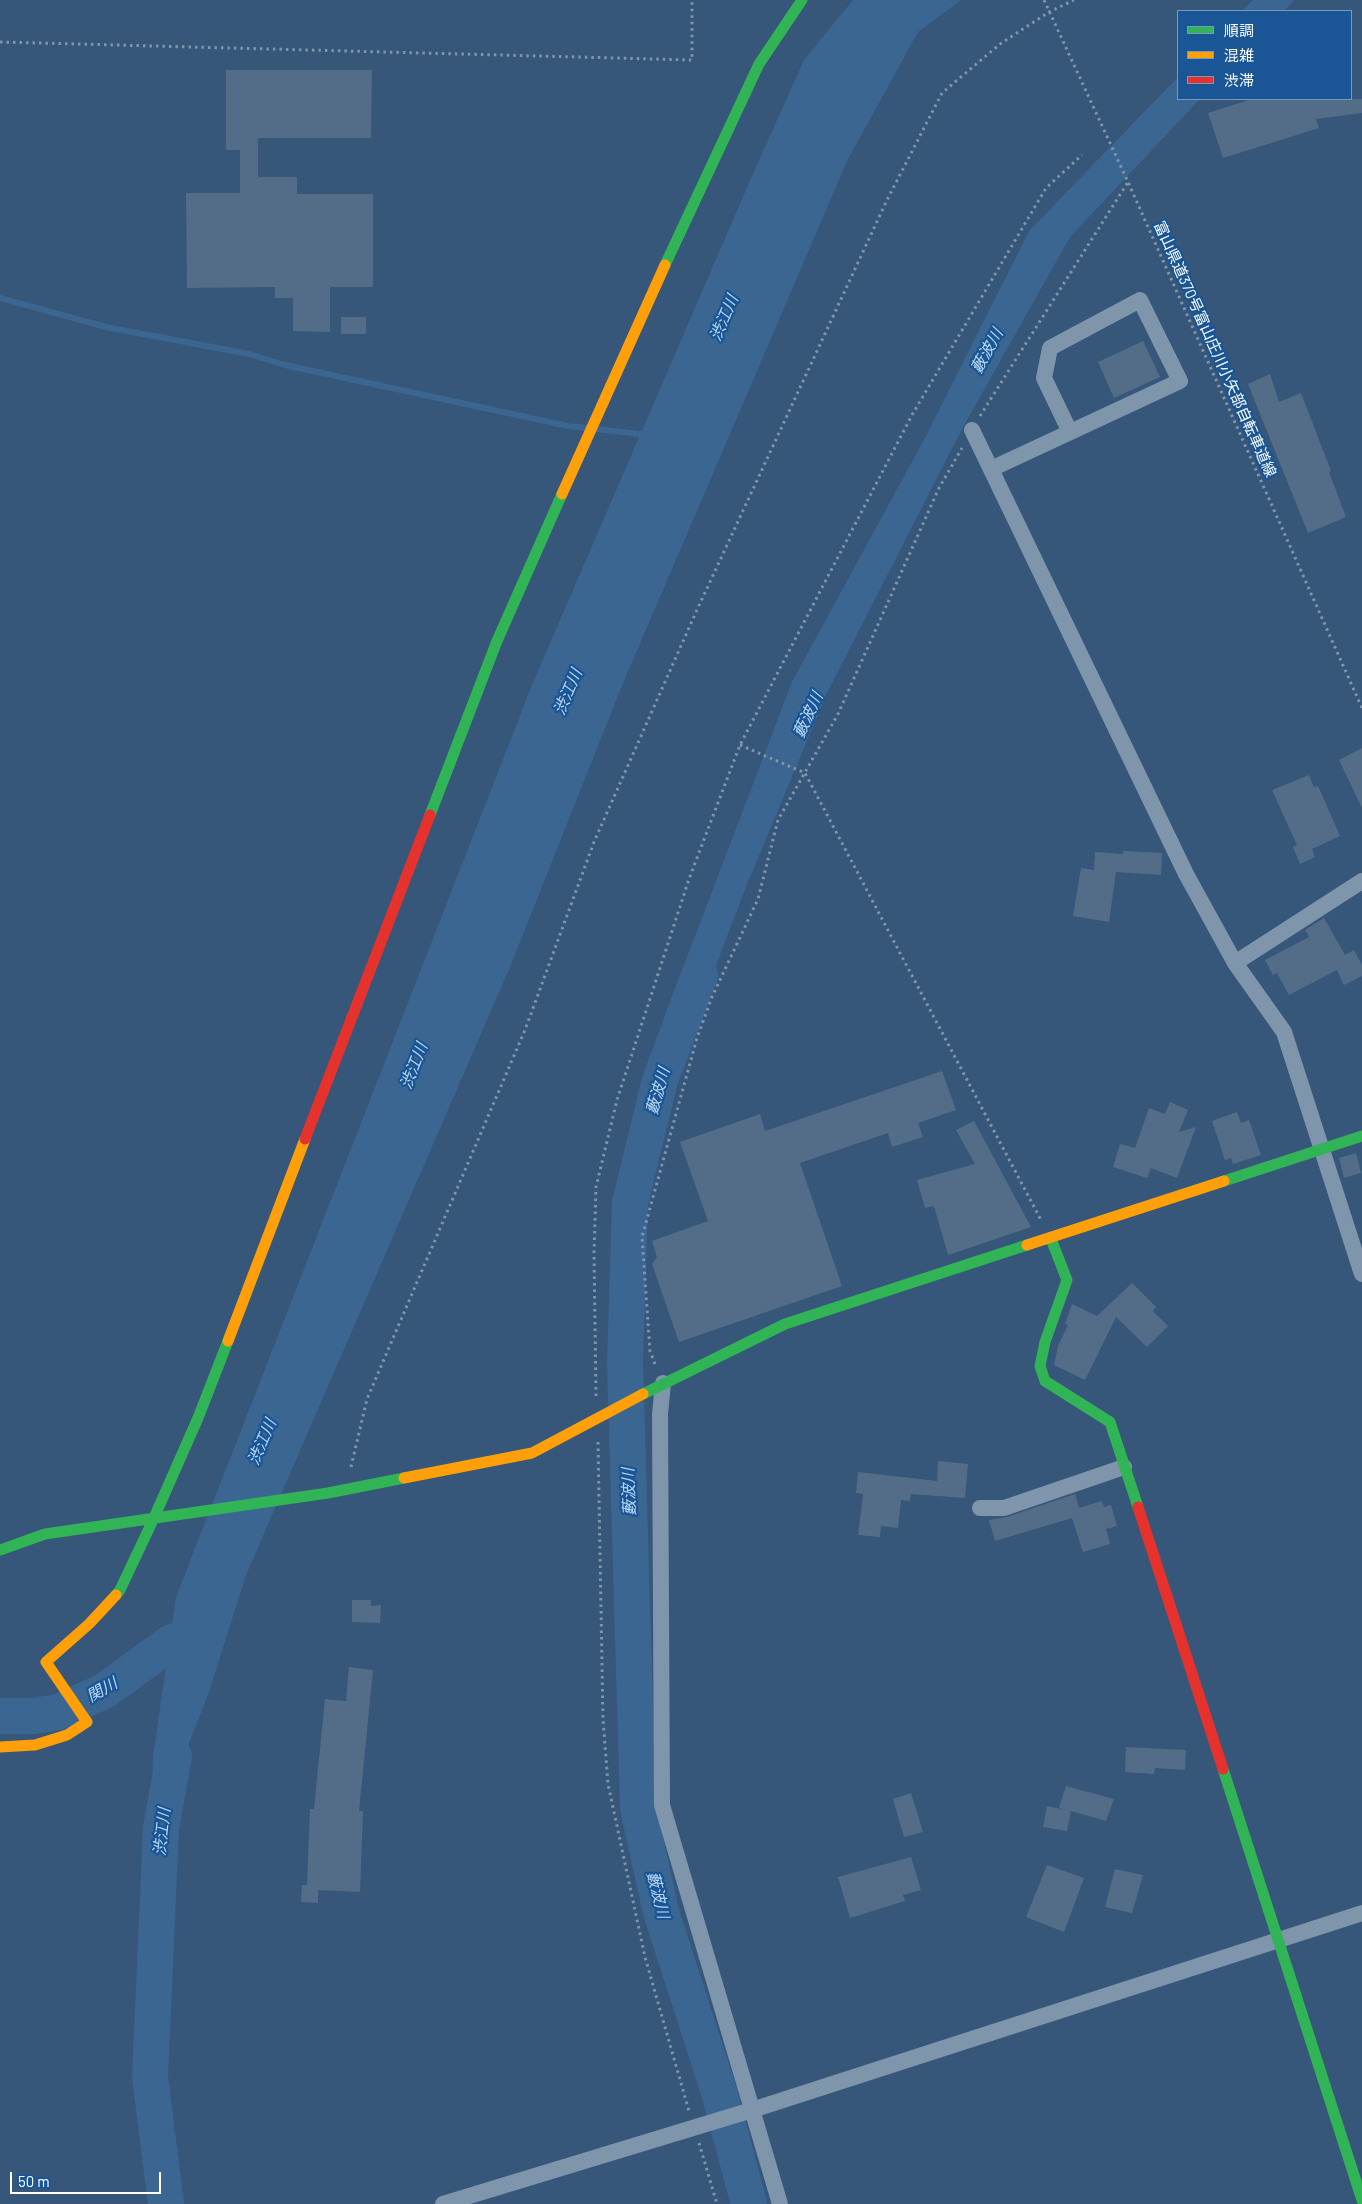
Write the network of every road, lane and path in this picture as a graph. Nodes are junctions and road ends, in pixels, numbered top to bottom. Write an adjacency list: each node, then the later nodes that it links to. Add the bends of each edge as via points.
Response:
1 (692, 0): 6 (path, via 692,60)
2 (802, 0): 26 (street, via 759,64 619,365 497,641)
3 (1044, 0): 5 (path, 富山県道370号富山庄川小矢部自転車道線)
4 (1074, 0): 5 (path)
5 (1049, 12): 8 (path, 富山県道370号富山庄川小矢部自転車道線); 24 (path, via 1000,44 942,93 887,200 696,612 594,842 525,1030 367,1399 351,1462)
6 (0, 42)
7 (1082, 155): 13 (path, via 1046,188 912,416)
8 (1128, 182): 9 (path); 12 (path, 富山県道370号富山庄川小矢部自転車道線)
9 (972, 430): 11 (street); 14 (path, via 939,488 838,714)
10 (1070, 432): 10 (street, via 1180,381 1140,300 1050,348 1044,378); 11 (street)
11 (991, 469): 16 (street, via 1186,874)
12 (1362, 708)
13 (740, 745): 14 (path); 22 (path, via 689,879 623,1082 596,1187)
14 (805, 773): 19 (path); 21 (path, via 778,820 758,899 712,997 697,1038 642,1237 650,1351)
15 (1362, 881): 16 (street)
16 (1235, 963): 18 (street, via 1284,1032)
17 (1362, 1136): 18 (street)
18 (1320, 1148): 19 (street); 20 (street)
19 (1051, 1239): 21 (street, via 784,1324); 23 (street, via 1067,1280 1045,1342 1040,1366 1042,1374 1045,1381 1110,1422)
20 (1362, 1274)
21 (656, 1387): 22 (street); 31 (street, via 660,1414 662,1805)
22 (597, 1420): 24 (street, via 532,1453); 32 (path, via 602,1720 608,1784 645,1957)
23 (1124, 1467): 25 (street, via 1004,1508); 30 (street)
24 (350, 1489): 26 (street)
25 (980, 1508)
26 (159, 1519): 27 (street, via 45,1534); 28 (street, via 120,1590 89,1624 46,1662 87,1722 67,1735 43,1742)
27 (0, 1550)
28 (0, 1747)
29 (1362, 1913): 30 (street)
30 (1279, 1939): 31 (street); 33 (street)
31 (752, 2110): 32 (street); 36 (street)
32 (694, 2128): 34 (street); 35 (path)
33 (1362, 2200)
34 (443, 2204)
35 (718, 2204)
36 (780, 2204)

